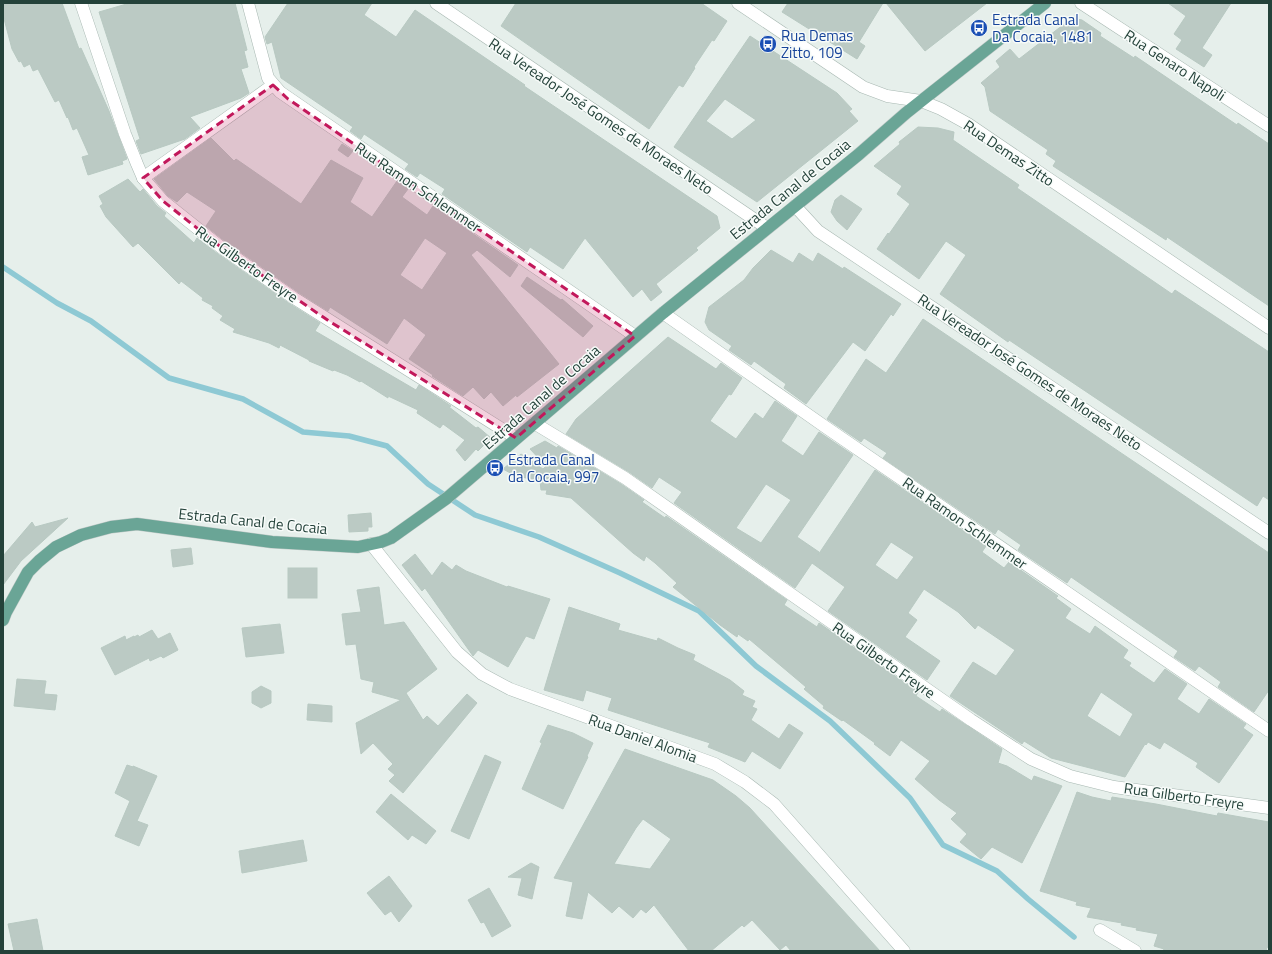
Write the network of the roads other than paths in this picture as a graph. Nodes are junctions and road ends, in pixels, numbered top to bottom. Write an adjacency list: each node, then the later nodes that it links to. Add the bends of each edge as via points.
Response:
1 (81, 3): 11 (street, Rua Gilberto Freyre, via 125,134)
2 (248, 3): 8 (street, Rua Ramon Schlemmer, via 264,65)
3 (436, 3): 7 (street, Rua Vereador José Gomes de Moraes Neto)
4 (738, 3): 9 (street, Rua Demas Zitto, via 864,87 887,96)
5 (1081, 3): 10 (street, Rua Genaro Napoli)
6 (1038, 5): 9 (main road, Estrada Canal de Cocaia)
7 (452, 7): 13 (street, Rua Vereador José Gomes de Moraes Neto)
8 (273, 85): 11 (street); 16 (street, Rua Ramon Schlemmer, via 288,99)
9 (921, 102): 12 (main road, Estrada Canal de Cocaia); 15 (street, Rua Demas Zitto, via 941,109 968,124)
10 (1269, 126)
11 (143, 178): 18 (street, Rua Gilberto Freyre, via 164,201 222,248 329,321)
12 (795, 206): 13 (main road, Estrada Canal de Cocaia); 19 (street, Rua Vereador José Gomes de Moraes Neto, via 818,231)
13 (767, 228): 14 (main road, Estrada Canal de Cocaia)
14 (663, 312): 16 (main road, Estrada Canal de Cocaia); 22 (street, Rua Ramon Schlemmer, via 824,426)
15 (1269, 328)
16 (635, 336): 17 (main road, Estrada Canal de Cocaia)
17 (534, 423): 18 (main road, Estrada Canal de Cocaia); 23 (street, Rua Gilberto Freyre, via 625,478 965,716 1031,759 1070,776 1108,786)
18 (516, 438): 20 (main road, Estrada Canal de Cocaia, via 447,498 391,538)
19 (1269, 533)
20 (371, 544): 21 (main road, Estrada Canal de Cocaia, via 358,547 272,542 137,524 111,527 81,535 56,547 39,561 28,572); 25 (street, Rua Daniel Alomia, via 457,652 482,674 510,689 715,764 774,804)
21 (3, 620)
22 (1269, 731)
23 (1269, 808)
24 (1100, 930): 26 (street)
25 (904, 951)
26 (1135, 951)

